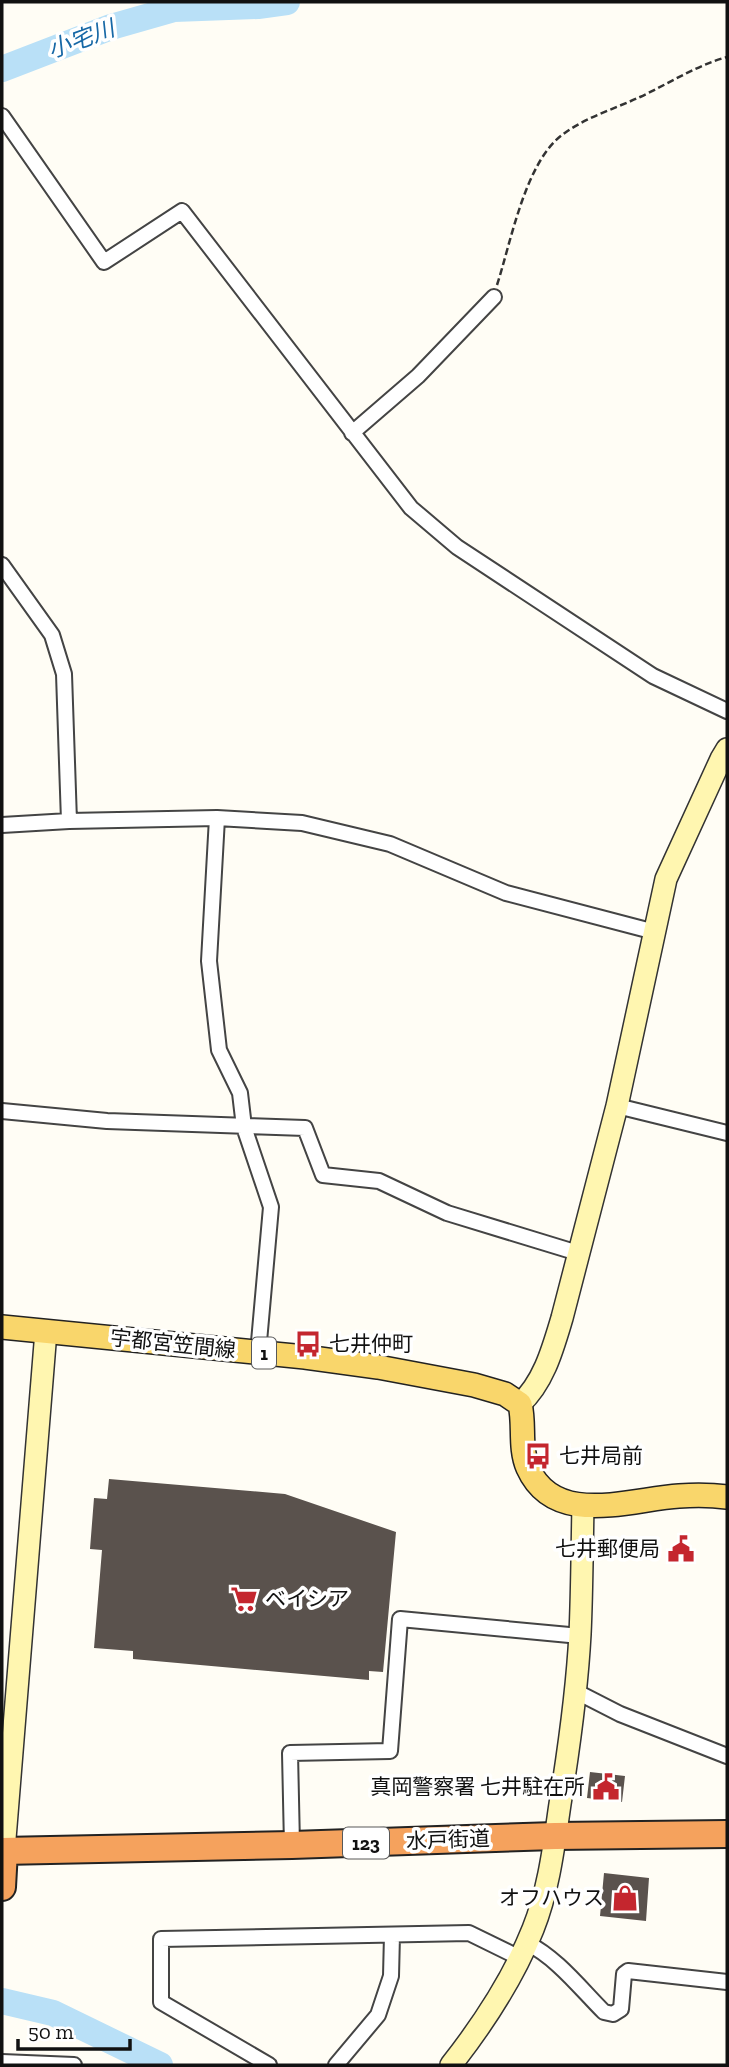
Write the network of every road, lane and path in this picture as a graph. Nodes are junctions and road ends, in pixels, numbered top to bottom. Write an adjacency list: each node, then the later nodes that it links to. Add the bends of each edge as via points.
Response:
1 (727, 57): 3 (path, via 696,67 559,137 526,185)
2 (2, 116): 4 (street, via 104,261 182,211)
3 (494, 297): 4 (street, via 418,376)
4 (352, 433): 6 (street, via 411,508 457,547 653,677)
5 (2, 565): 9 (street, via 52,635 64,674)
6 (727, 711)
7 (727, 749): 11 (street, via 666,880)
8 (217, 818): 9 (street); 11 (street, via 302,823 390,844 506,893); 14 (street, via 209,961 219,1050 240,1093)
9 (69, 821): 10 (street)
10 (2, 825)
11 (655, 932): 12 (street)
12 (617, 1106): 15 (street); 16 (street)
13 (2, 1111): 14 (street)
14 (244, 1127): 16 (street, via 305,1128 323,1175 379,1181 447,1213); 19 (street, via 271,1207)
15 (727, 1133)
16 (579, 1253): 20 (street, via 546,1364)
17 (2, 1327): 18 (main road, 宇都宮笠間線 / 1)
18 (46, 1331): 19 (main road, 宇都宮笠間線 / 1); 25 (street)
19 (258, 1353): 20 (main road, 宇都宮笠間線 / 1, via 378,1367 474,1385 505,1394)
20 (520, 1404): 22 (main road, via 523,1450 536,1482 564,1502)
21 (727, 1497): 22 (main road, via 678,1496)
22 (583, 1506): 23 (street)
23 (580, 1636): 24 (street); 29 (street, via 400,1619 390,1751 290,1753)
24 (575, 1691): 26 (street); 28 (street)
25 (8, 1719): 30 (street)
26 (727, 1756)
27 (727, 1834): 28 (highway, 水戸街道 / 123)
28 (555, 1836): 29 (highway, 水戸街道 / 123); 33 (street, via 542,1903)
29 (292, 1845): 30 (highway, 水戸街道 / 123)
30 (3, 1851): 31 (highway)
31 (2, 1887)
32 (392, 1934): 33 (street, via 470,1933); 37 (street, via 161,1939 161,2002); 38 (street, via 391,1976 378,2015)
33 (523, 1951): 34 (street, via 538,1949 604,2012 613,2014 621,2009 628,1971); 39 (street, via 484,2022)
34 (727, 1982)
35 (2, 2062): 36 (street)
36 (74, 2065)
37 (269, 2065)
38 (336, 2065)
39 (451, 2065)

